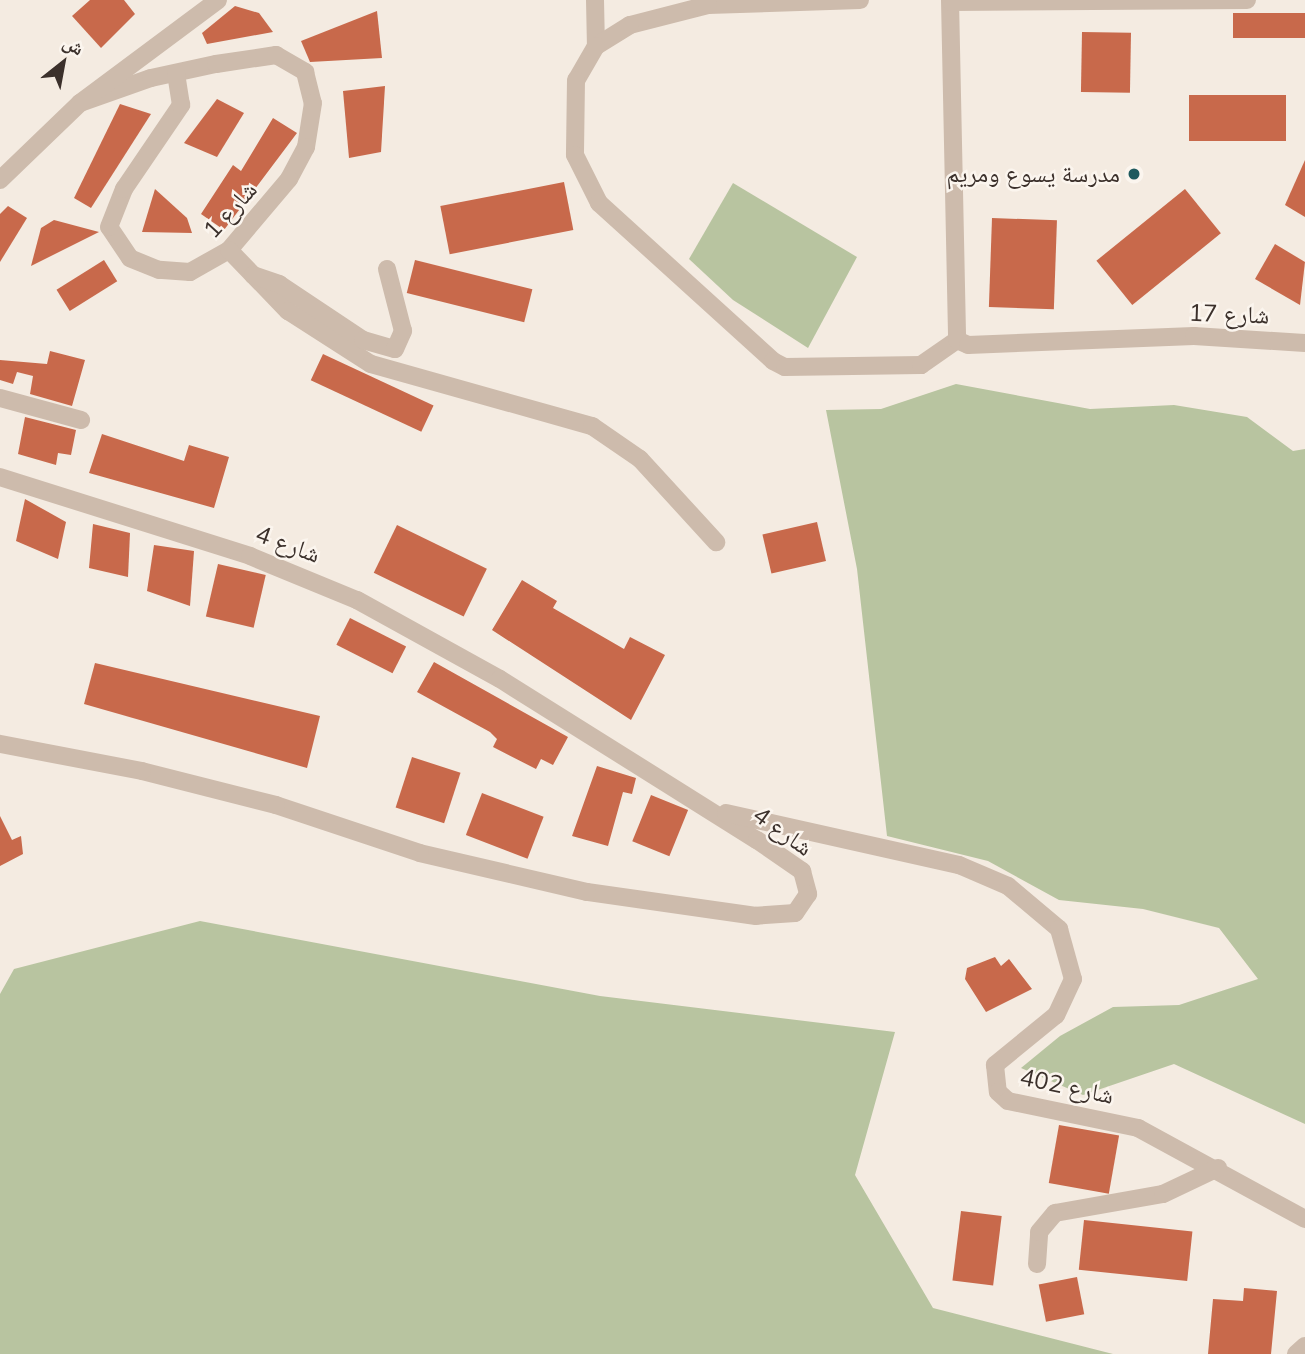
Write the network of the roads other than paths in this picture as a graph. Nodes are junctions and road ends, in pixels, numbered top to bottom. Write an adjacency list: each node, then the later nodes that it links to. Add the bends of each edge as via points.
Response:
1 (218, 0): 8 (street)
2 (594, 0): 6 (street)
3 (860, 0): 6 (street, via 681,9 630,24)
4 (1247, 0): 5 (street)
5 (950, 1): 13 (street)
6 (596, 46): 13 (street, via 576,80 573,133 583,181 626,230 761,355 785,367 921,365)
7 (176, 73): 8 (street, شارع 1); 10 (street, شارع 1, via 181,105 114,205 111,237 142,264 177,272 212,264); 10 (street, شارع 1, via 276,55 305,72 313,103 306,147 289,179)
8 (80, 103): 9 (street)
9 (0, 180)
10 (229, 250): 12 (street)
11 (387, 269): 12 (street, via 403,331 395,349 363,340 279,284)
12 (248, 273): 18 (street, via 288,311 371,363 592,426 640,459)
13 (957, 340): 14 (street, شارع 17, via 968,345 1150,337)
14 (1305, 343)
15 (0, 398): 16 (street)
16 (81, 420)
17 (0, 477): 21 (street, شارع 4, via 325,584 500,679)
18 (716, 542)
19 (0, 745): 20 (street); 21 (street, شارع 4, via 276,805 506,876 701,910 795,913 808,894 802,872)
20 (0, 761)
21 (707, 808): 22 (street, شارع 402, via 934,858 1008,886 1059,929 1073,979 1056,1015 995,1065 998,1092 1009,1101 1138,1128)
22 (1217, 1168): 23 (street, شارع 402); 24 (street, via 1184,1188 1055,1213 1039,1232)
23 (1305, 1219)
24 (1037, 1264)
25 (1305, 1346): 26 (street)
26 (1296, 1354)

